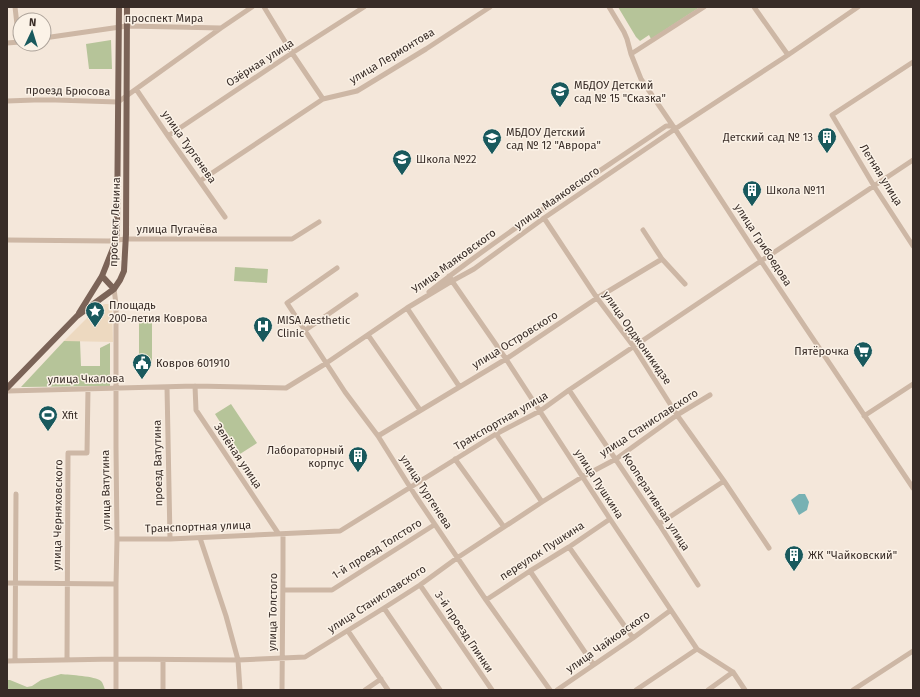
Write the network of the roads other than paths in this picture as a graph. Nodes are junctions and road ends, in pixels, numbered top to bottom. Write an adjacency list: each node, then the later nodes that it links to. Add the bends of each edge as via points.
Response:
1 (119, 7): 12 (main road, проспект Ленина)
2 (127, 7): 11 (main road, проспект Ленина)
3 (252, 7): 13 (street)
4 (264, 7): 15 (street)
5 (364, 7): 15 (street, Озёрная улица)
6 (490, 7): 21 (street, улица Лермонтова, via 357,91)
7 (609, 7): 16 (street, улица Грибоедова, via 624,32)
8 (704, 7): 16 (street)
9 (754, 7): 17 (street)
10 (858, 7): 17 (street, улица Маяковского)
11 (127, 26): 12 (street, проспект Мира); 13 (street, проспект Мира); 20 (main road, проспект Ленина)
12 (119, 28): 14 (street, проспект Мира); 23 (main road, проспект Ленина)
13 (221, 28): 19 (street, проезд Брюсова)
14 (52, 37)
15 (292, 53): 21 (street); 25 (street, Озёрная улица)
16 (631, 54): 24 (street, улица Грибоедова, via 641,79)
17 (788, 55): 24 (street, улица Маяковского)
18 (913, 62): 28 (street, Летняя улица, via 832,115)
19 (136, 89): 20 (street, проезд Брюсова); 25 (street, улица Тургенева)
20 (126, 97): 23 (street, проезд Брюсова); 33 (main road, проспект Ленина)
21 (323, 99): 27 (street, улица Лермонтова)
22 (7, 101): 23 (street, проезд Брюсова)
23 (118, 102): 35 (main road, проспект Ленина)
24 (674, 127): 30 (street, улица Маяковского); 38 (street, улица Грибоедова); 41 (street, Улица Маяковского, via 666,126 566,193)
25 (168, 136): 27 (street, улица Тургенева)
26 (913, 160): 28 (street, Транспортная улица)
27 (200, 181): 29 (street, улица Тургенева)
28 (874, 186): 36 (street, Летняя улица); 38 (street, Транспортная улица)
29 (225, 217)
30 (544, 218): 41 (street, улица Маяковского, via 474,269); 45 (street, улица Орджоникидзе)
31 (319, 222): 33 (street, улица Пугачёва, via 292,239)
32 (643, 230): 37 (street)
33 (126, 239): 35 (street, улица Пугачёва); 43 (main road, проспект Ленина, via 124,271)
34 (7, 240): 35 (street, улица Пугачёва)
35 (116, 241): 40 (main road, проспект Ленина)
36 (913, 246)
37 (662, 259): 42 (street); 45 (street, улица Островского)
38 (761, 261): 50 (street, Транспортная улица); 66 (street, улица Грибоедова)
39 (337, 268): 48 (street, улица Тургенева, via 287,303)
40 (102, 276): 43 (main road, проспект Ленина); 47 (main road)
41 (450, 278): 46 (street, Улица Маяковского); 51 (street, улица Пушкина)
42 (685, 284)
43 (114, 290): 47 (main road); 58 (street, улица Ватутина)
44 (356, 295): 48 (street)
45 (597, 298): 50 (street, улица Орджоникидзе); 51 (street, улица Островского)
46 (407, 308): 49 (street, улица Маяковского); 55 (street)
47 (77, 316): 60 (main road)
48 (304, 331): 52 (street, улица Тургенева)
49 (368, 335): 52 (street, улица Маяковского); 63 (street)
50 (634, 347): 61 (street, Транспортная улица); 65 (street, улица Орджоникидзе)
51 (506, 358): 55 (street, улица Островского); 64 (street, улица Пушкина)
52 (325, 364): 57 (street, улица Маяковского, via 286,388); 68 (street, улица Тургенева)
53 (913, 384): 66 (street)
54 (195, 386): 56 (street, улица Чкалова); 57 (street, улица Чкалова); 81 (street, Зелёная улица, via 196,410)
55 (459, 386): 63 (street, улица Островского)
56 (167, 387): 58 (street, улица Чкалова); 84 (street, проезд Ватутина)
57 (261, 387)
58 (116, 388): 59 (street, улица Чкалова); 83 (street, улица Ватутина)
59 (88, 389): 60 (street, улица Чкалова); 91 (street, улица Черняховского, via 88,453 68,453)
60 (7, 390)
61 (569, 390): 64 (street, Транспортная улица); 70 (street, Кооперативная улица)
62 (710, 395): 65 (street, улица Станиславского)
63 (420, 410): 68 (street, улица Островского)
64 (540, 411): 67 (street, Транспортная улица); 71 (street, улица Пушкина)
65 (677, 415): 70 (street, улица Станиславского); 72 (street, улица Орджоникидзе)
66 (864, 416): 74 (street, улица Грибоедова)
67 (496, 434): 69 (street, Транспортная улица); 76 (street)
68 (378, 436): 73 (street, улица Тургенева)
69 (455, 459): 73 (street, Транспортная улица); 80 (street)
70 (616, 459): 71 (street, улица Станиславского); 79 (street, Кооперативная улица)
71 (582, 477): 76 (street, улица Станиславского); 77 (street, улица Пушкина)
72 (724, 481): 79 (street); 86 (street, улица Орджоникидзе)
73 (410, 487): 78 (street, улица Тургенева); 81 (street, Транспортная улица, via 340,531)
74 (913, 488)
75 (16, 494): 90 (street)
76 (542, 502): 80 (street, улица Станиславского)
77 (610, 519): 85 (street, переулок Пушкина); 98 (street, улица Пушкина)
78 (434, 524): 87 (street, улица Тургенева); 95 (street, 1-й проезд Толстого, via 332,590)
79 (659, 524): 94 (street, Кооперативная улица)
80 (504, 527): 87 (street, улица Станиславского)
81 (280, 534): 82 (street, Транспортная улица); 95 (street, улица Толстого)
82 (200, 538): 84 (street, Транспортная улица); 107 (street)
83 (117, 539): 84 (street, Транспортная улица); 92 (street, улица Ватутина)
84 (170, 539)
85 (569, 548): 88 (street, переулок Пушкина); 100 (street)
86 (769, 548)
87 (457, 558): 93 (street, улица Станиславского); 96 (street, улица Тургенева)
88 (530, 571): 96 (street, переулок Пушкина); 110 (street)
89 (7, 583): 90 (street)
90 (15, 583): 91 (street); 109 (street)
91 (67, 583): 92 (street); 105 (street, улица Черняховского)
92 (116, 584): 104 (street, улица Ватутина)
93 (420, 585): 97 (street, улица Станиславского); 120 (street, 3-й проезд Глинки)
94 (698, 585)
95 (283, 590): 103 (street, улица Толстого)
96 (486, 600): 121 (street, улица Тургенева)
97 (384, 608): 99 (street, улица Станиславского); 119 (street)
98 (671, 610): 100 (street, улица Чайковского); 101 (street, улица Пушкина)
99 (348, 630): 103 (street, улица Станиславского, via 305,657); 112 (street)
100 (633, 638): 110 (street, улица Чайковского)
101 (697, 649): 111 (street, улица Пушкина); 123 (street)
102 (913, 651): 126 (street)
103 (282, 658): 107 (street, улица Станиславского); 116 (street, улица Толстого)
104 (116, 659): 105 (street, улица Станиславского); 106 (street, улица Станиславского); 113 (street, улица Ватутина)
105 (67, 660): 109 (street, улица Станиславского)
106 (163, 660): 107 (street, улица Станиславского); 114 (street)
107 (238, 660): 115 (street)
108 (7, 661): 109 (street, улица Станиславского)
109 (15, 661)
110 (593, 664): 122 (street, улица Чайковского)
111 (733, 672): 124 (street); 125 (street, улица Пушкина)
112 (381, 679): 117 (street); 118 (street)
113 (116, 690)
114 (163, 690)
115 (240, 690)
116 (282, 690)
117 (365, 690)
118 (388, 690)
119 (440, 690)
120 (492, 690)
121 (550, 690)
122 (557, 690)
123 (636, 690)
124 (708, 690)
125 (745, 690)
126 (854, 690)

